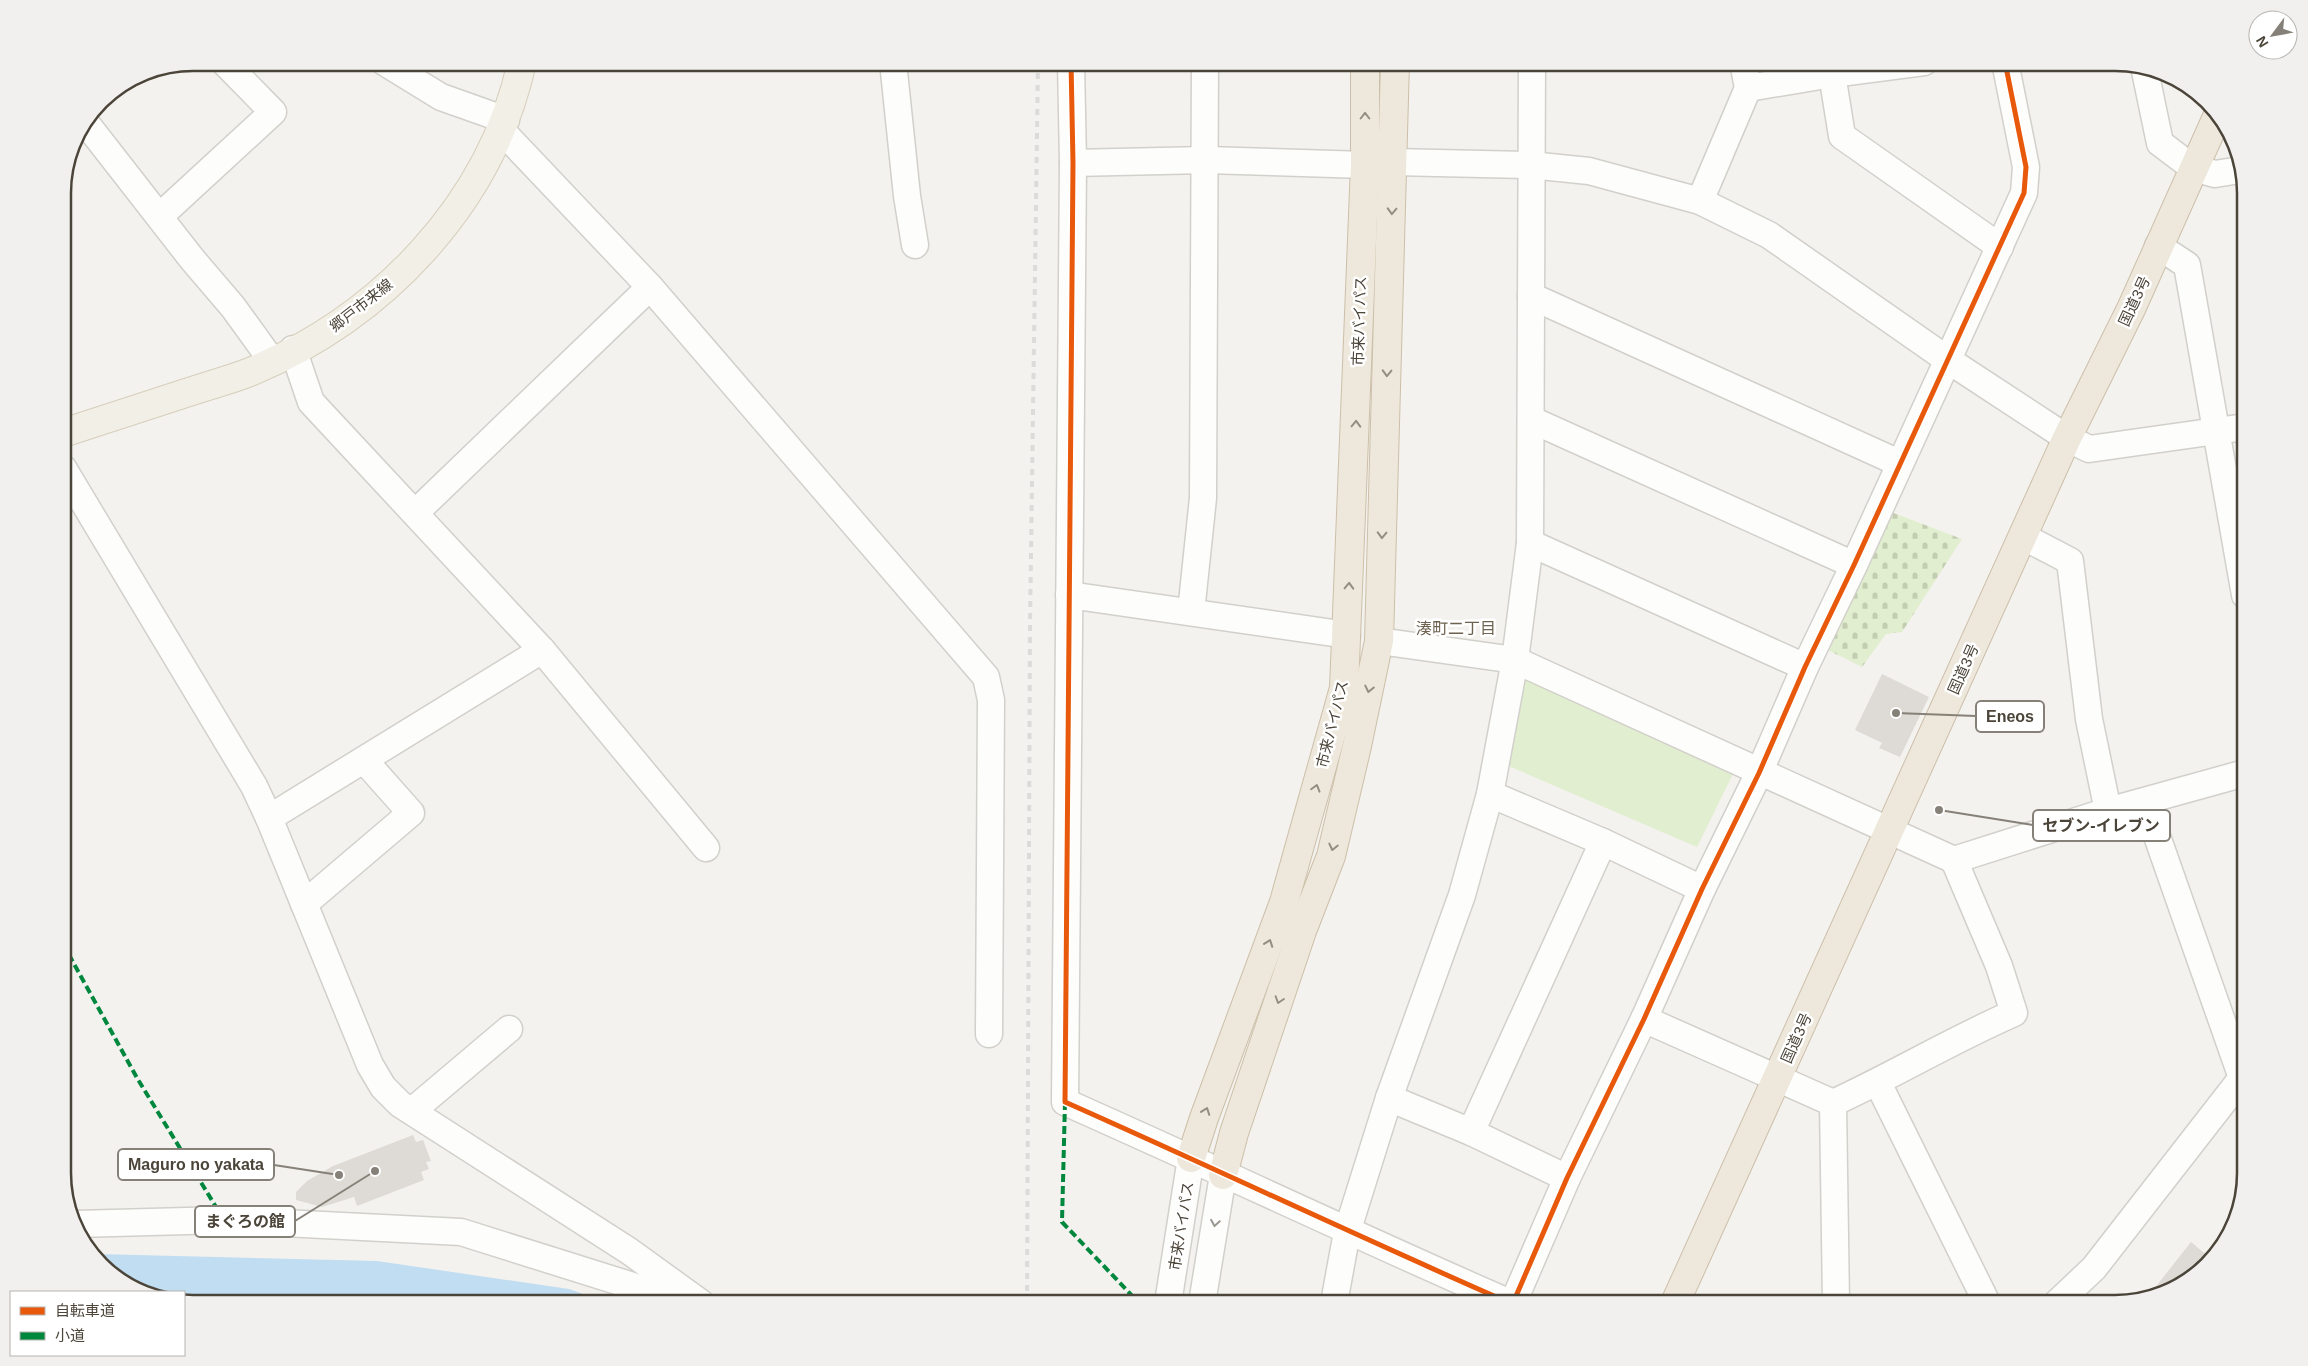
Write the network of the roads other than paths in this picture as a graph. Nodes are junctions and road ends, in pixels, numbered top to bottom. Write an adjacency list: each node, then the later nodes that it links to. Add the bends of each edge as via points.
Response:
1 (233, 71): 27 (street, via 273,112)
2 (399, 71): 17 (street, via 441,97)
3 (519, 71): 17 (main road, 郷戸市来線)
4 (894, 71): 28 (street)
5 (1071, 71): 20 (street)
6 (1205, 71): 19 (street)
7 (1365, 71): 22 (highway, 市来バイパス, one-way to 7)
8 (1395, 71): 21 (highway, 市来バイパス)
9 (1532, 71): 23 (street)
10 (1745, 71): 15 (street)
11 (1855, 71): 13 (street)
12 (2007, 71): 30 (street, via 2026,166 2024,193)
13 (1832, 74): 15 (street); 30 (street, via 1842,136)
14 (2146, 75): 24 (street, via 2160,143)
15 (1748, 88): 26 (street)
16 (2214, 123): 24 (highway, 国道3号)
17 (503, 125): 31 (street); 33 (main road, 郷戸市来線, via 474,182 441,232 392,283 338,326)
18 (90, 129): 27 (street)
19 (1206, 160): 20 (street); 22 (street); 48 (street, via 1203,498)
20 (1073, 162): 47 (street)
21 (1394, 162): 22 (street); 23 (street); 50 (highway, 市来バイパス, one-way to 50)
22 (1365, 165): 49 (highway, 市来バイパス, one-way to 22)
23 (1530, 165): 26 (street, via 1589,171); 32 (street)
24 (2194, 168): 25 (street, via 2215,174); 29 (highway, 国道3号)
25 (2234, 171)
26 (1700, 201): 34 (street, via 1769,235)
27 (160, 216): 33 (street, via 192,260 233,307)
28 (915, 245)
29 (2158, 246): 38 (street, via 2187,265); 39 (highway, 国道3号, via 2131,309)
30 (2000, 247): 34 (street)
31 (650, 287): 42 (street); 69 (street, via 986,677 990,700)
32 (1531, 296): 35 (street); 40 (street)
33 (282, 355): 37 (main road, 郷戸市来線, via 250,372); 42 (street, via 311,402)
34 (1948, 360): 39 (street); 40 (street)
35 (1532, 420): 44 (street); 46 (street)
36 (2236, 428): 38 (street)
37 (72, 430)
38 (2218, 431): 39 (street, via 2089,449); 45 (street)
39 (2067, 438): 43 (highway, 国道3号)
40 (1899, 463): 46 (street)
41 (72, 483): 60 (street, via 254,786)
42 (415, 513): 51 (street)
43 (2024, 537): 59 (street, via 2070,561 2089,719); 61 (highway, 国道3号)
44 (1530, 543): 52 (street); 53 (street)
45 (2236, 543)
46 (1854, 565): 53 (street)
47 (1069, 596): 48 (street); 78 (street, via 1065,1102)
48 (1191, 612): 49 (street)
49 (1347, 635): 78 (highway, 市来バイパス, one-way to 49, via 1284,902 1344,688)
50 (1379, 641): 52 (street); 79 (highway, 市来バイパス, one-way to 79, via 1331,856 1302,931)
51 (542, 650): 54 (street); 63 (street)
52 (1515, 660): 55 (street); 57 (street)
53 (1805, 667): 55 (street)
54 (364, 760): 60 (street); 66 (street, via 411,813)
55 (1759, 773): 61 (street); 65 (street)
56 (2237, 775): 58 (street)
57 (1490, 794): 62 (street); 74 (street, via 1462,895)
58 (2145, 802): 59 (street); 70 (street)
59 (2108, 811): 64 (street)
60 (269, 818): 66 (street)
61 (1889, 832): 64 (street); 71 (highway, 国道3号)
62 (1603, 842): 65 (street); 77 (street)
63 (706, 848)
64 (1954, 860): 72 (street, via 1999,966 2014,1012)
65 (1702, 889): 67 (street)
66 (304, 904): 76 (street, via 370,1065 383,1086 400,1104)
67 (1644, 1019): 71 (street); 80 (street)
68 (509, 1029): 76 (street)
69 (989, 1034)
70 (2237, 1056)
71 (1778, 1078): 75 (street); 90 (highway, 国道3号)
72 (1878, 1083): 75 (street); 92 (street)
73 (2237, 1085): 93 (street, via 2094,1268)
74 (1389, 1098): 77 (street); 82 (street)
75 (1833, 1103): 91 (street)
76 (412, 1111): 84 (street, via 629,1251)
77 (1472, 1132): 80 (street)
78 (1191, 1158): 79 (street); 85 (street, 市来バイパス)
79 (1223, 1175): 82 (street); 86 (street, 市来バイパス, one-way to 86)
80 (1567, 1178): 89 (street)
81 (83, 1224): 83 (street, via 224,1220 461,1232)
82 (1347, 1232): 87 (street); 88 (street)
83 (659, 1295)
84 (690, 1295)
85 (1169, 1295)
86 (1203, 1295)
87 (1336, 1295)
88 (1491, 1295)
89 (1516, 1295)
90 (1679, 1295)
91 (1836, 1295)
92 (1983, 1295)
93 (2066, 1295)

